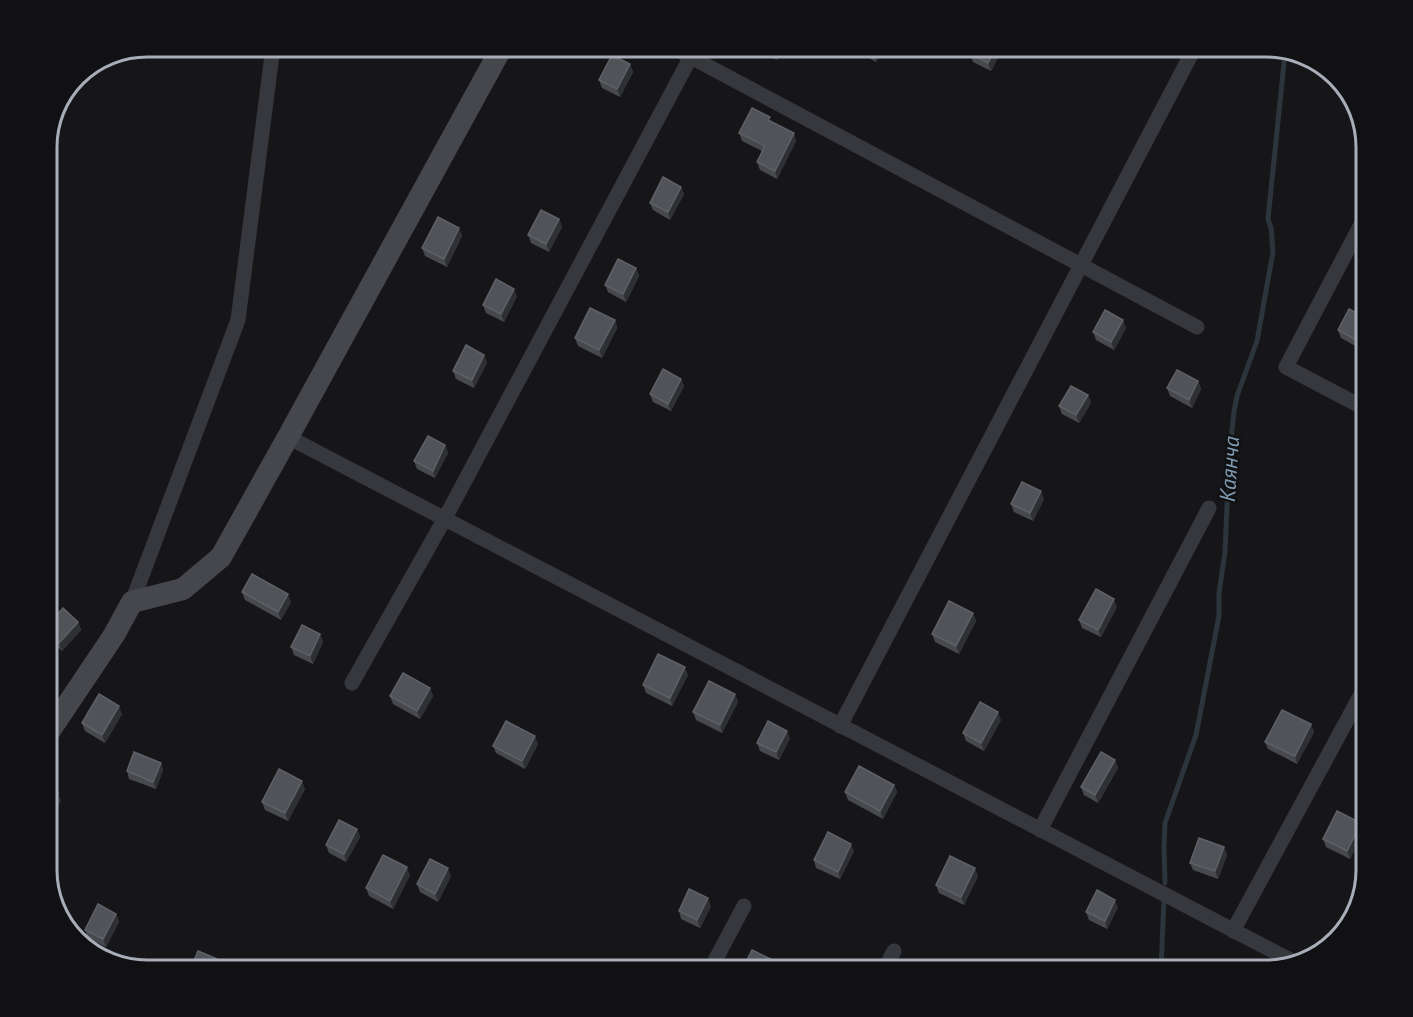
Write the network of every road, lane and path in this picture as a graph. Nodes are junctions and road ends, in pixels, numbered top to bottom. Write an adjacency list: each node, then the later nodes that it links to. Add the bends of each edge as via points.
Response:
1 (272, 57): 13 (street, via 238,320)
2 (495, 57): 10 (street)
3 (691, 57): 12 (street)
4 (703, 57): 7 (street)
5 (1189, 57): 7 (street)
6 (1356, 234): 9 (street, via 1286,367)
7 (1081, 266): 8 (street); 17 (street)
8 (1197, 327)
9 (1356, 404)
10 (288, 437): 12 (street); 13 (street, via 221,557 183,589)
11 (1209, 508): 18 (street)
12 (444, 520): 14 (street); 17 (street)
13 (132, 602): 16 (street)
14 (352, 683)
15 (1356, 703): 20 (street)
16 (57, 720)
17 (840, 726): 18 (street)
18 (1040, 830): 20 (street)
19 (744, 906): 23 (street)
20 (1233, 931): 22 (street)
21 (894, 951): 24 (street)
22 (1285, 958)
23 (715, 960)
24 (889, 960)

